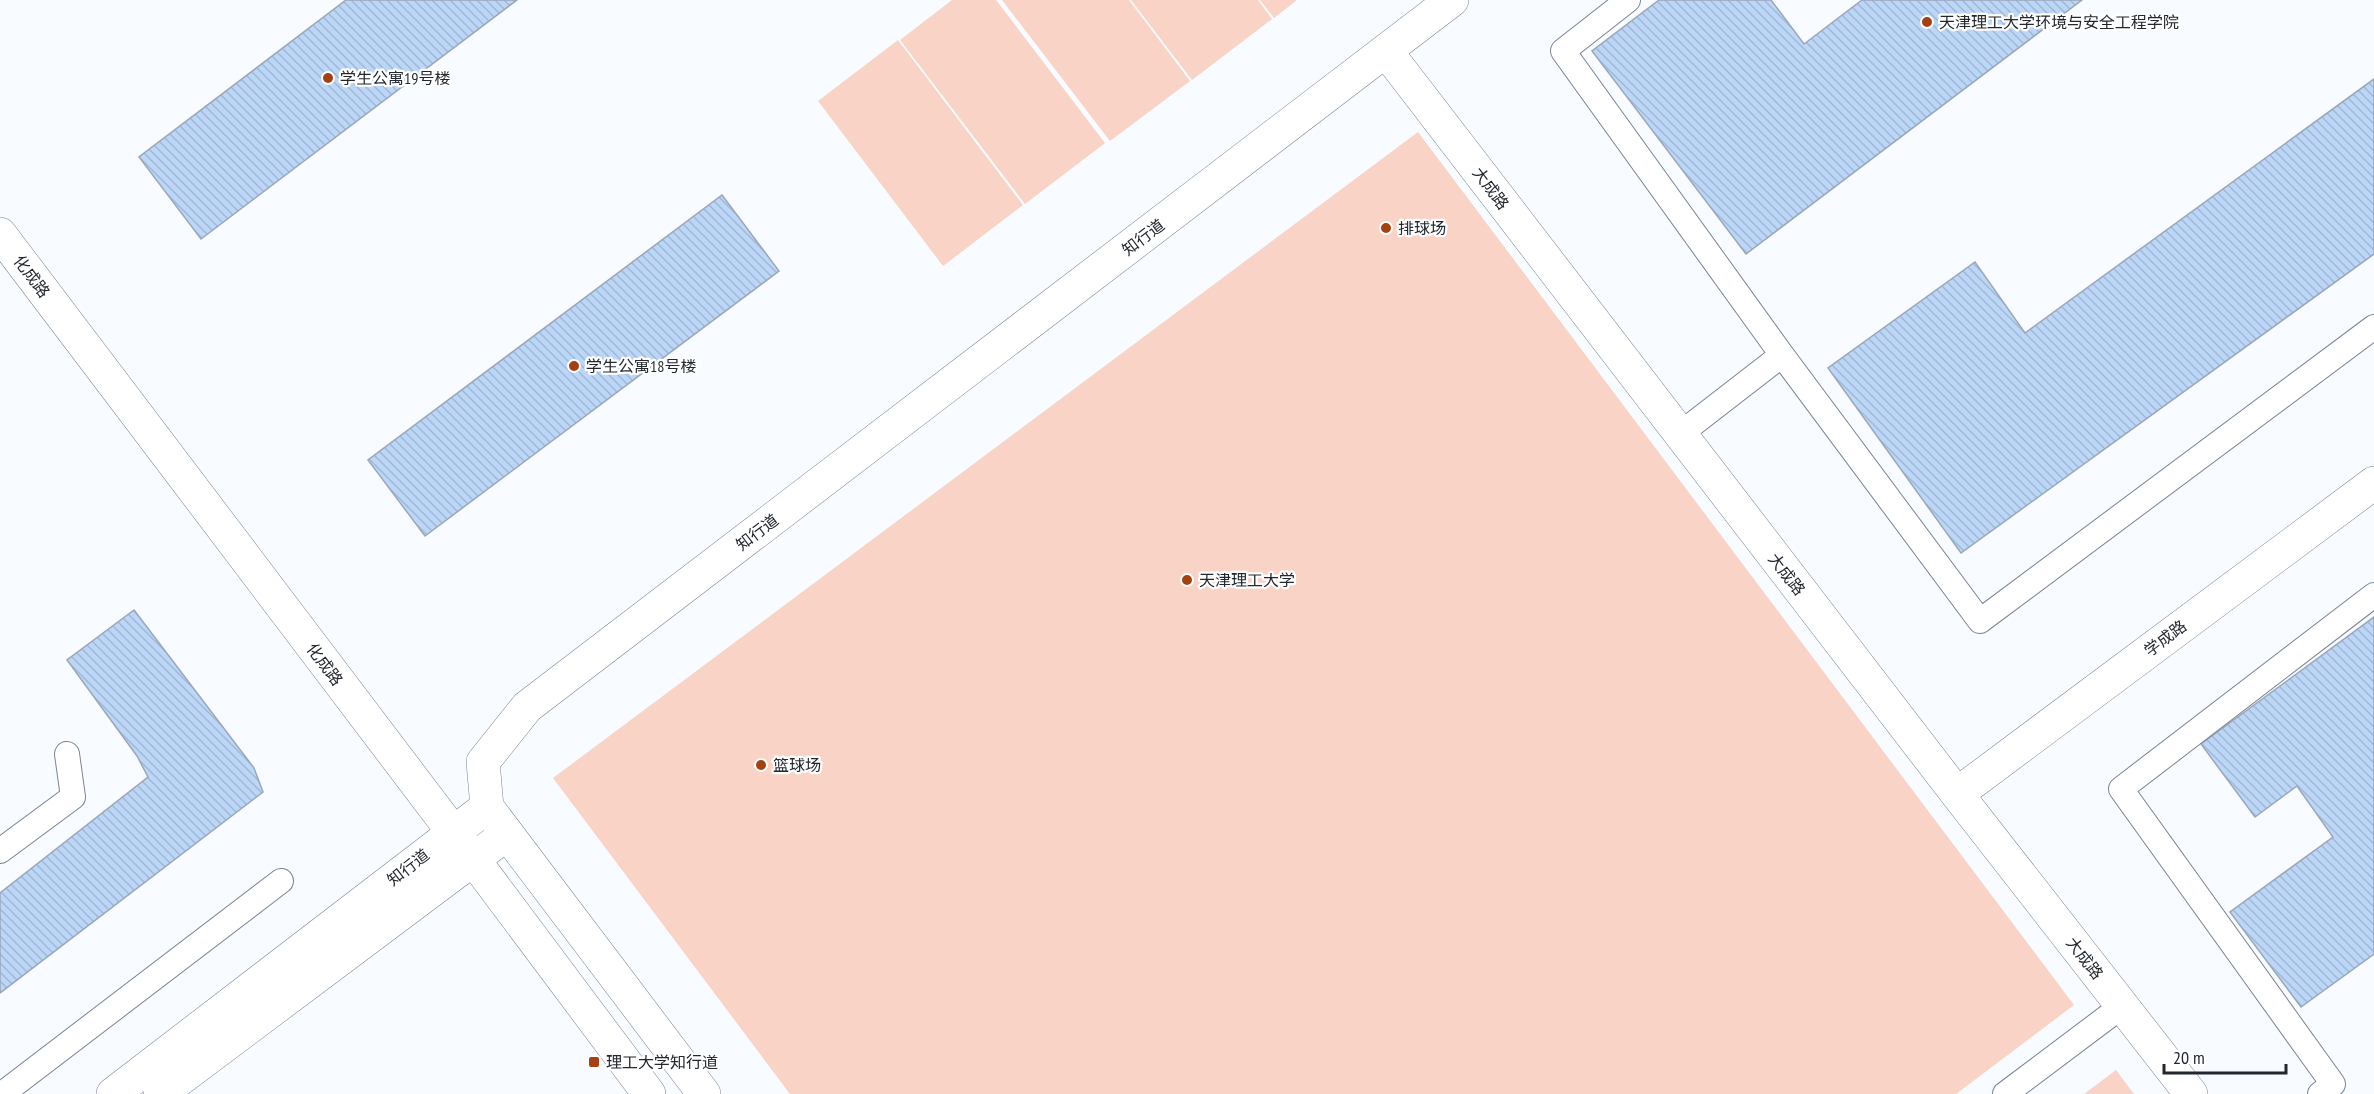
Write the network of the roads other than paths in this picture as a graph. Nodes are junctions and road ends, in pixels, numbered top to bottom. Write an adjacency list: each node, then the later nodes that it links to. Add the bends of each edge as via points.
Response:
1 (1452, 0): 3 (street, 知行道)
2 (1628, 0): 6 (lane, via 1563,51)
3 (1386, 51): 7 (street, 大成路); 12 (street, 知行道, via 527,707 483,762)
4 (0, 234): 13 (street, 化成路)
5 (2374, 327): 6 (lane, via 1980,621)
6 (1782, 355): 7 (lane)
7 (1680, 434): 11 (street, 大成路)
8 (2374, 483): 11 (street, 学成路)
9 (2374, 595): 19 (lane, via 2121,789)
10 (67, 754): 14 (lane, via 73,797)
11 (1957, 794): 18 (street, 大成路)
12 (487, 807): 13 (street, 化成路)
13 (477, 843): 16 (street, 知行道); 17 (street, 化成路); 21 (street, 知行道, via 421,856); 24 (street, 化成路, via 535,870)
14 (0, 851)
15 (281, 881): 20 (lane)
16 (429, 892): 17 (street, via 454,887 476,890); 22 (street, 知行道)
17 (510, 909): 23 (street, 化成路)
18 (2122, 1006): 25 (lane); 26 (street, 大成路)
19 (2331, 1090)
20 (2, 1094)
21 (113, 1094)
22 (160, 1094)
23 (650, 1094)
24 (705, 1094)
25 (2004, 1094)
26 (2191, 1094)

